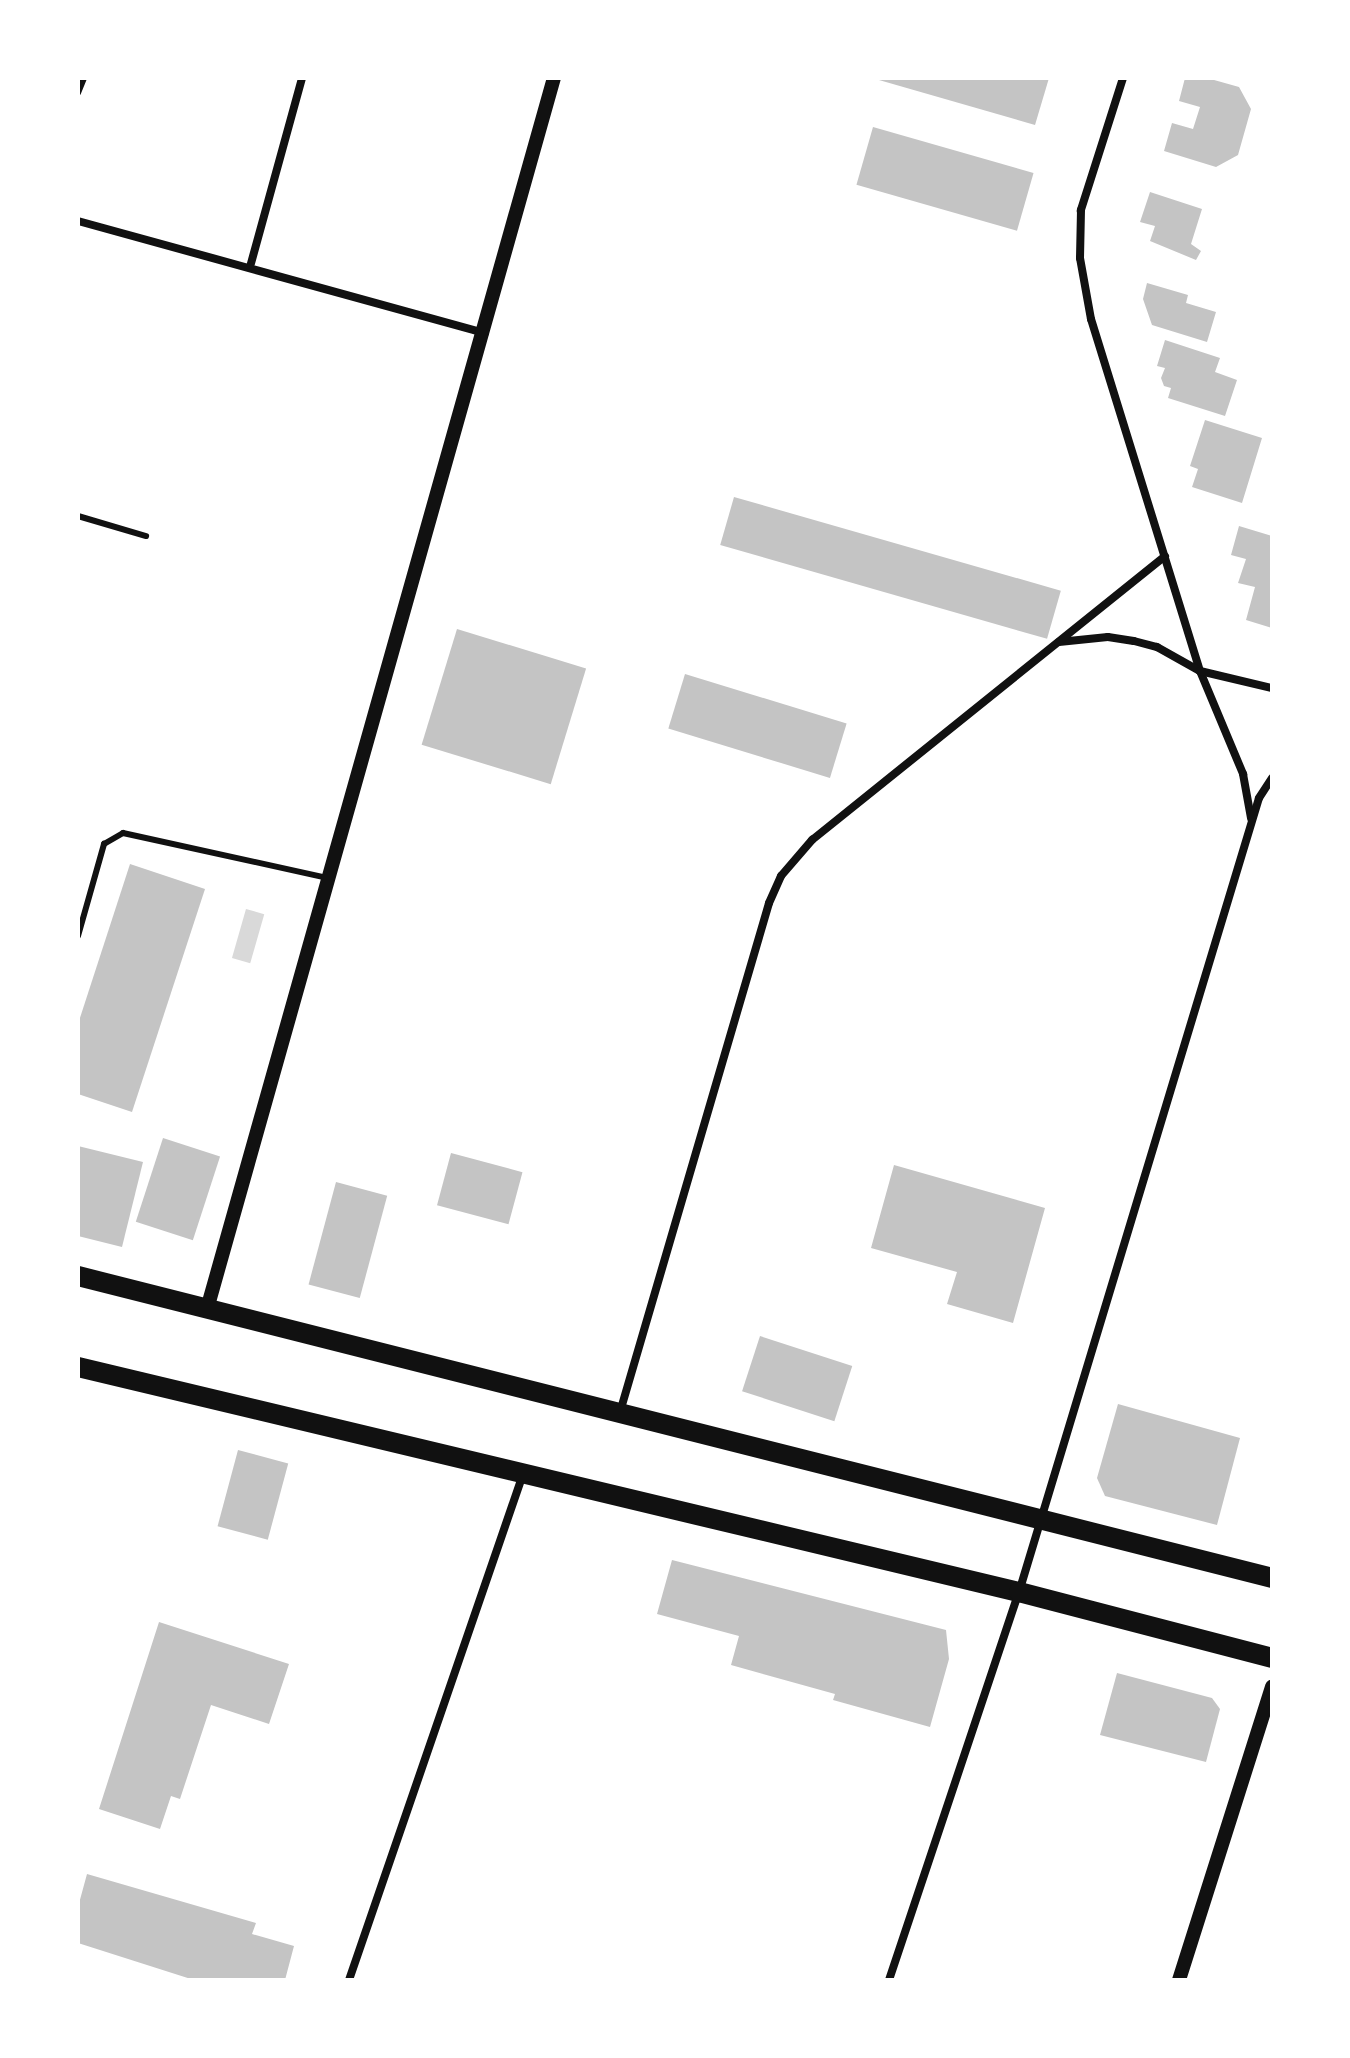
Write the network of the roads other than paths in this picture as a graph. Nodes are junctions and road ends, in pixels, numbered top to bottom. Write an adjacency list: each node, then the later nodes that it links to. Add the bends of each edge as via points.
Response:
1 (84, 78): 5 (lane)
2 (302, 78): 7 (street)
3 (554, 78): 8 (street)
4 (1123, 78): 11 (street, via 1081,210 1080,258 1091,319)
5 (78, 93)
6 (78, 221): 7 (street)
7 (250, 267): 8 (street)
8 (485, 333): 17 (street)
9 (78, 516): 10 (lane)
10 (146, 536)
11 (1165, 556): 12 (street); 13 (street)
12 (1056, 643): 13 (street, via 1108,637 1134,641 1157,647); 22 (street, via 812,840 781,876)
13 (1200, 671): 14 (street); 16 (street, via 1243,774)
14 (1272, 688)
15 (1272, 778): 16 (street)
16 (1251, 823): 24 (street)
17 (330, 878): 18 (lane, via 123,833 104,844); 20 (street)
18 (78, 936)
19 (78, 1276): 20 (main road)
20 (207, 1309): 22 (main road)
21 (78, 1367): 23 (main road)
22 (620, 1413): 24 (main road)
23 (523, 1473): 26 (main road); 29 (street)
24 (1039, 1521): 25 (main road); 26 (street)
25 (1272, 1578)
26 (1019, 1592): 27 (main road); 30 (street)
27 (1272, 1658)
28 (1272, 1686): 31 (street)
29 (349, 1980)
30 (889, 1980)
31 (1179, 1980)

